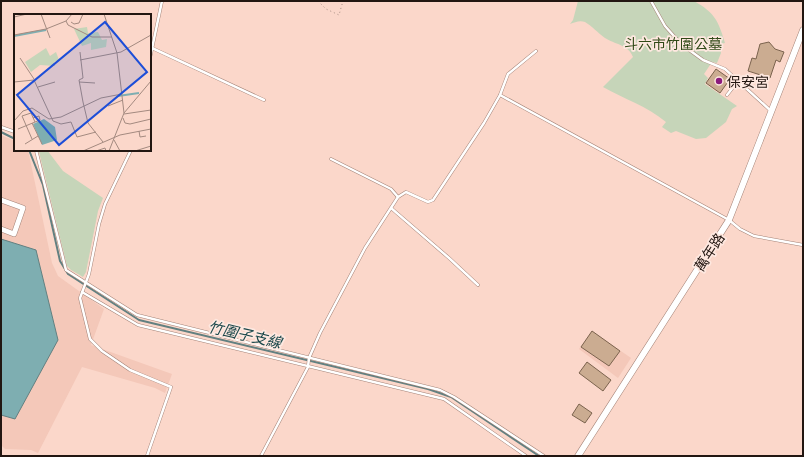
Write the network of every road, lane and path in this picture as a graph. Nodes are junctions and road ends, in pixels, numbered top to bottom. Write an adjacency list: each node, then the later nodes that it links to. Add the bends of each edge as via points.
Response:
1 (162, 1): 6 (lane)
2 (318, 1): 3 (path, via 326,9 339,14)
3 (343, 1)
4 (652, 1): 9 (lane, via 665,26 681,44 703,60 725,69)
5 (803, 30): 13 (street, 萬年路)
6 (152, 48): 8 (lane); 12 (lane)
7 (536, 51): 10 (lane, via 508,74)
8 (151, 53)
9 (738, 81): 11 (lane); 13 (lane)
10 (500, 95): 19 (lane, via 433,200 428,202 406,192); 22 (lane)
11 (727, 95)
12 (264, 100)
13 (772, 112): 22 (street, 萬年路)
14 (1, 127): 15 (lane)
15 (14, 132)
16 (36, 151): 25 (lane, via 66,270)
17 (131, 151): 25 (lane, via 105,204)
18 (331, 159): 19 (lane, via 391,189)
19 (398, 197): 21 (lane)
20 (1, 200): 23 (street, via 23,208 14,234)
21 (391, 208): 26 (lane); 28 (lane, via 365,248)
22 (729, 220): 24 (lane, via 754,236); 34 (street, 萬年路)
23 (1, 229)
24 (803, 245)
25 (86, 281): 27 (lane); 28 (lane, via 137,315)
26 (478, 285)
27 (82, 292): 29 (lane, via 138,325); 30 (lane, via 80,298 90,339 102,351 130,370 171,387)
28 (309, 358): 29 (lane); 33 (lane, via 440,390)
29 (308, 367): 31 (lane); 32 (lane, via 444,399)
30 (148, 456)
31 (261, 456)
32 (526, 456)
33 (544, 456)
34 (578, 456)

